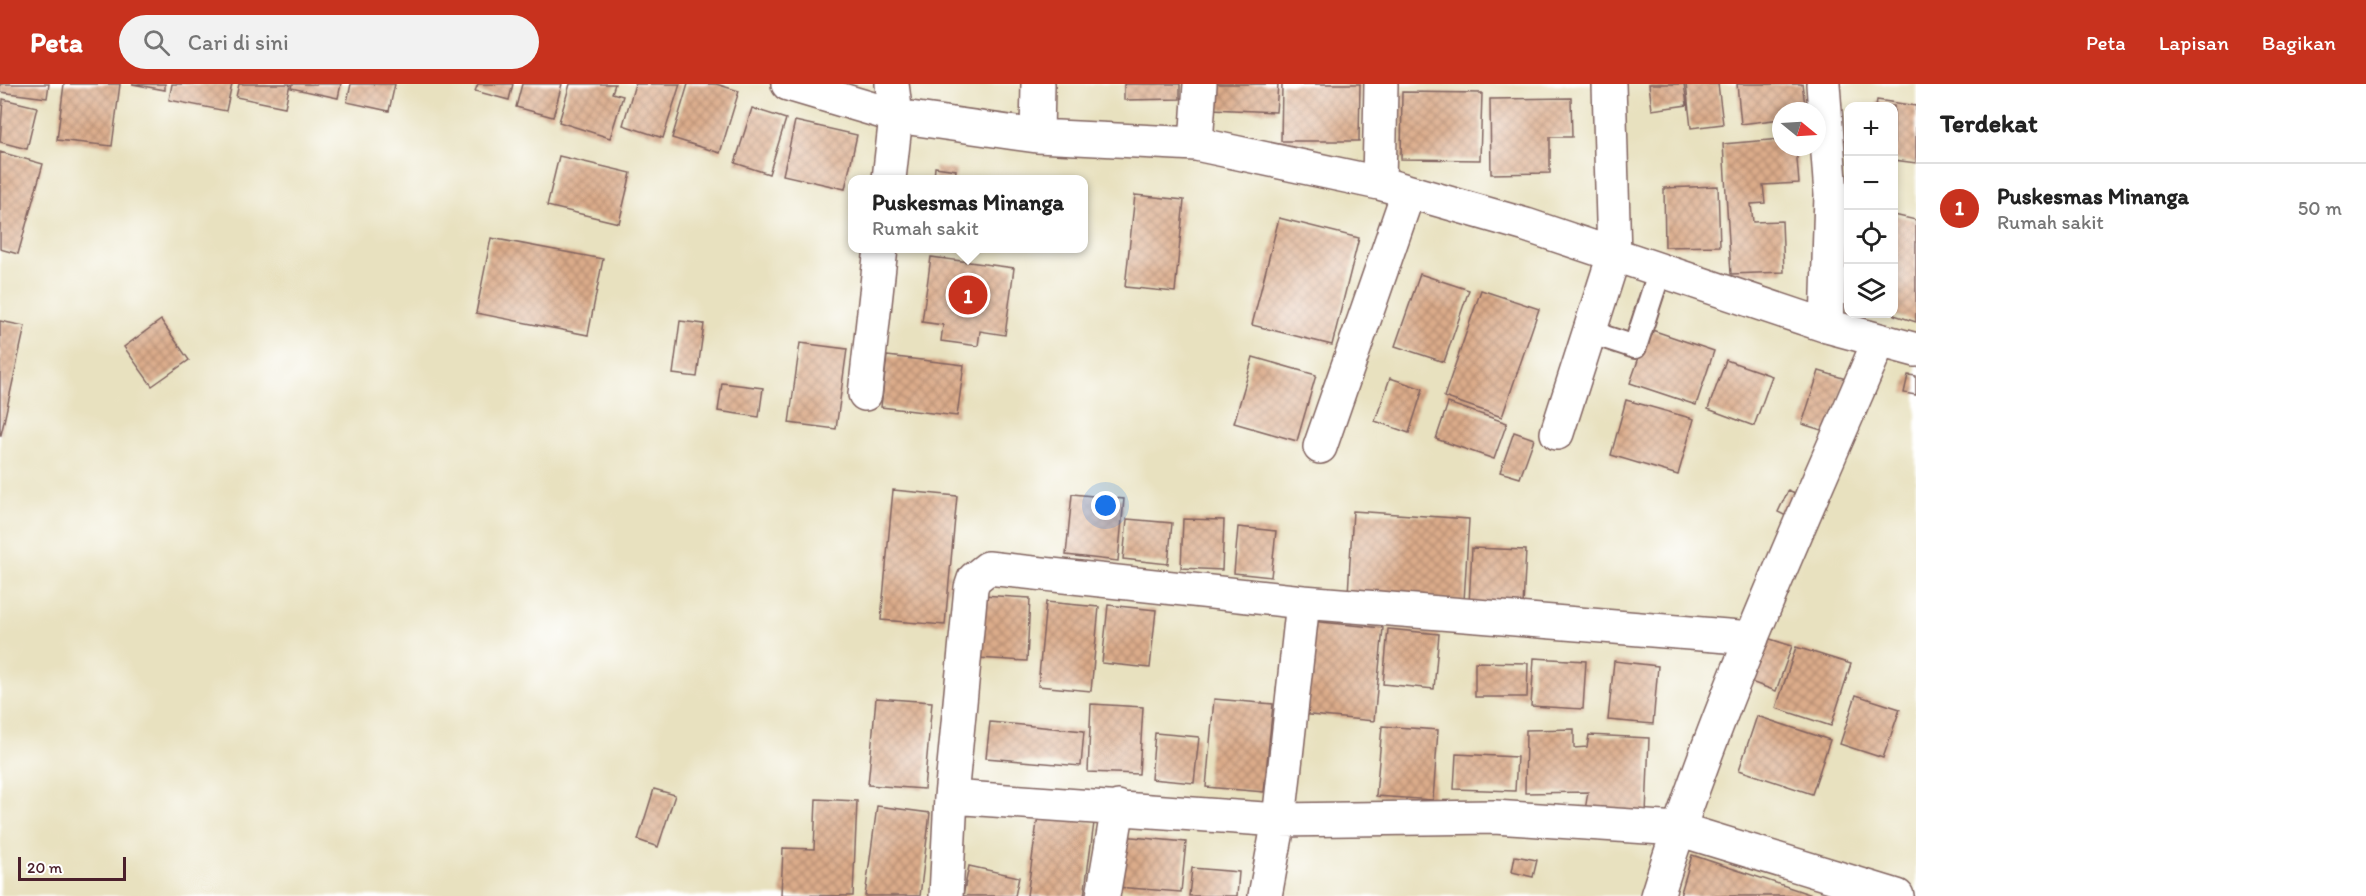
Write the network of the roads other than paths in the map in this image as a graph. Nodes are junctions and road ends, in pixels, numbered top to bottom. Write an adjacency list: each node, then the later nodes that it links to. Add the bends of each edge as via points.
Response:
1 (788, 84): 8 (street)
2 (892, 84): 8 (street)
3 (1038, 84): 9 (street)
4 (1200, 84): 10 (street)
5 (1382, 84): 12 (street)
6 (1609, 84): 14 (street)
7 (1823, 84): 16 (street, via 1831,195)
8 (896, 116): 9 (street); 11 (street)
9 (1037, 136): 10 (street)
10 (1196, 144): 12 (street)
11 (890, 175)
12 (1393, 188): 14 (street, via 1526,225); 22 (street)
13 (881, 253): 20 (street)
14 (1614, 255): 15 (street); 17 (street)
15 (1660, 270): 16 (street); 17 (lane, via 1635,346)
16 (1827, 326): 18 (street)
17 (1589, 332): 21 (street)
18 (1879, 341): 19 (street); 24 (street)
19 (1916, 350)
20 (865, 394)
21 (1557, 433)
22 (1320, 447)
23 (1303, 602): 24 (street); 25 (street, via 988,568 974,579 971,588); 27 (street)
24 (1752, 638): 28 (street)
25 (951, 797): 26 (street); 29 (street)
26 (1118, 807): 27 (street); 30 (street)
27 (1279, 820): 28 (street, via 1494,817); 31 (street)
28 (1678, 829): 32 (street); 33 (street)
29 (946, 896)
30 (1103, 896)
31 (1265, 896)
32 (1658, 896)
33 (1897, 896)

